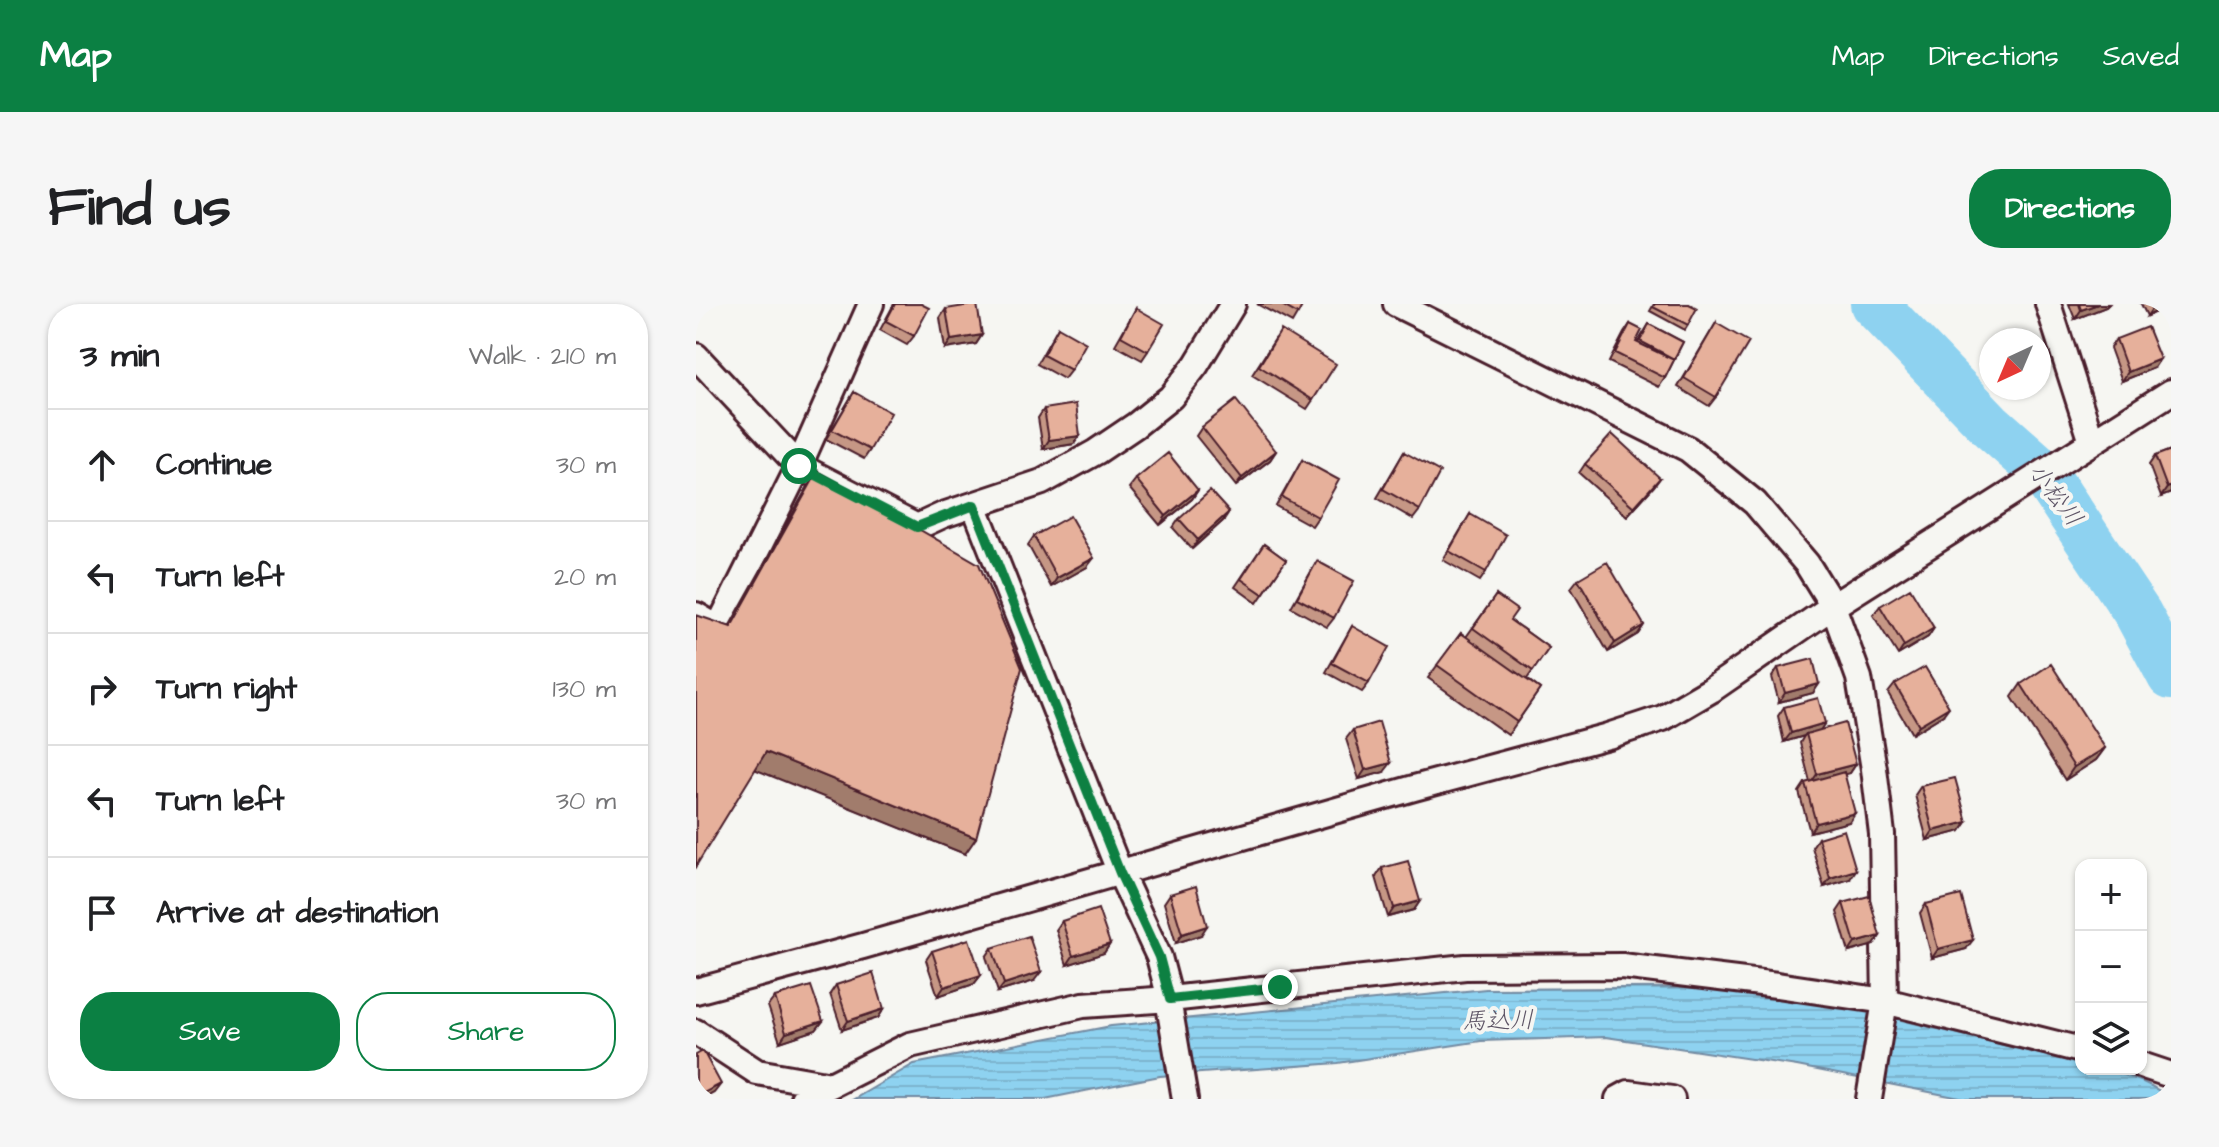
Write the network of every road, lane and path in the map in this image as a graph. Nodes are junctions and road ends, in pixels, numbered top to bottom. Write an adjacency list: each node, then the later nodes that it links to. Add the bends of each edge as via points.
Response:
1 (871, 304): 8 (street)
2 (1233, 304): 9 (street, via 1171,397 1136,425 1042,482)
3 (1396, 304): 10 (street, via 1688,449 1755,503 1807,564)
4 (2048, 304): 7 (street)
5 (696, 356): 8 (street)
6 (2171, 392): 7 (street)
7 (2092, 442): 10 (street)
8 (799, 466): 9 (street, via 917,527); 11 (street, via 718,628)
9 (974, 505): 12 (street)
10 (1833, 606): 12 (street, via 1663,718); 14 (street, via 1859,678 1874,769 1882,834)
11 (696, 615)
12 (1120, 873): 13 (street); 15 (street, via 1159,957)
13 (696, 991)
14 (1885, 1001): 15 (street, via 1622,966 1465,967); 17 (street); 25 (street)
15 (1169, 1002): 20 (street, via 1083,1005 910,1045); 22 (street)
16 (696, 1032): 20 (street, via 757,1072)
17 (2075, 1048)
18 (2147, 1067): 19 (street)
19 (2171, 1075)
20 (831, 1085): 21 (street)
21 (803, 1099)
22 (1185, 1099)
23 (1618, 1099): 24 (street, via 1629,1093)
24 (1672, 1099)
25 (1869, 1099)

